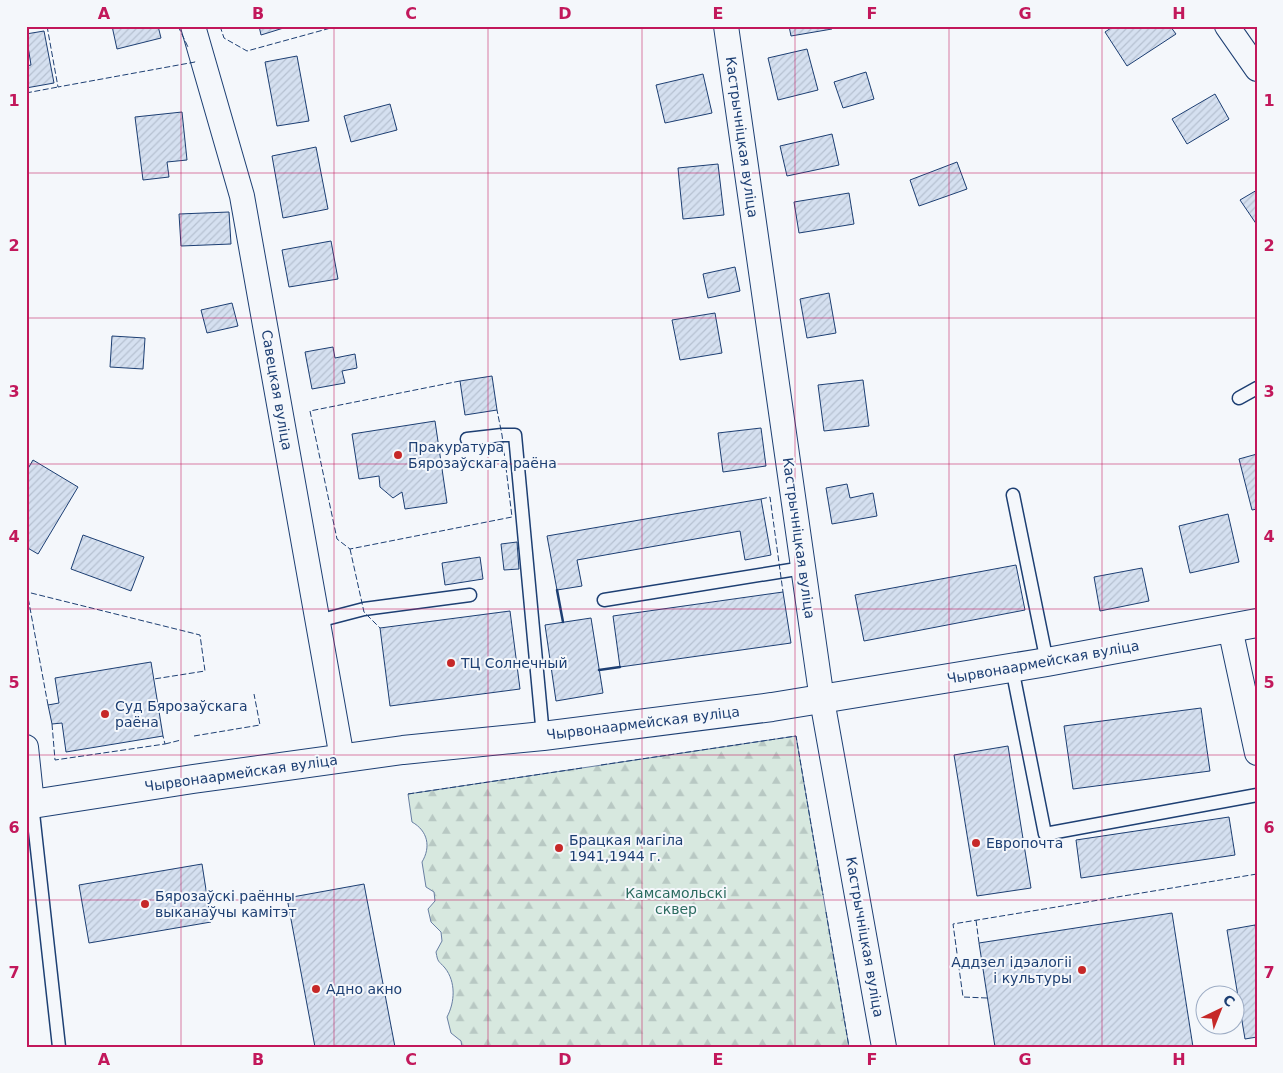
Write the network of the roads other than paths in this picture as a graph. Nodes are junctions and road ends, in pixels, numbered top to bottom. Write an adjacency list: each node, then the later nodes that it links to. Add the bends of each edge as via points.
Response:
1 (194, 26): 12 (street, Савецкая вуліца, via 242,196)
2 (726, 26): 9 (street, Кастрычніцкая вуліца)
3 (1227, 26): 4 (street)
4 (1257, 70)
5 (1257, 388): 6 (lane)
6 (1239, 398)
7 (468, 439): 18 (lane, via 515,435)
8 (1012, 495): 15 (lane)
9 (803, 568): 11 (lane); 17 (street, Кастрычніцкая вуліца)
10 (470, 595): 12 (lane, via 364,608)
11 (604, 600)
12 (318, 621): 21 (street, Савецкая вуліца)
13 (1257, 623): 14 (main road, Чырвонаармейская вуліца)
14 (1230, 628): 15 (main road, Чырвонаармейская вуліца); 20 (street)
15 (1047, 662): 16 (main road, Чырвонаармейская вуліца)
16 (1012, 668): 17 (main road, Чырвонаармейская вуліца); 22 (lane, via 1045,834)
17 (822, 700): 18 (main road, Чырвонаармейская вуліца); 25 (street, Кастрычніцкая вуліца)
18 (543, 736): 21 (main road, Чырвонаармейская вуліца)
19 (26, 747): 23 (street)
20 (1257, 753)
21 (342, 758): 23 (main road, Чырвонаармейская вуліца)
22 (1257, 795)
23 (29, 804): 24 (lane)
24 (59, 1047)
25 (884, 1047)

